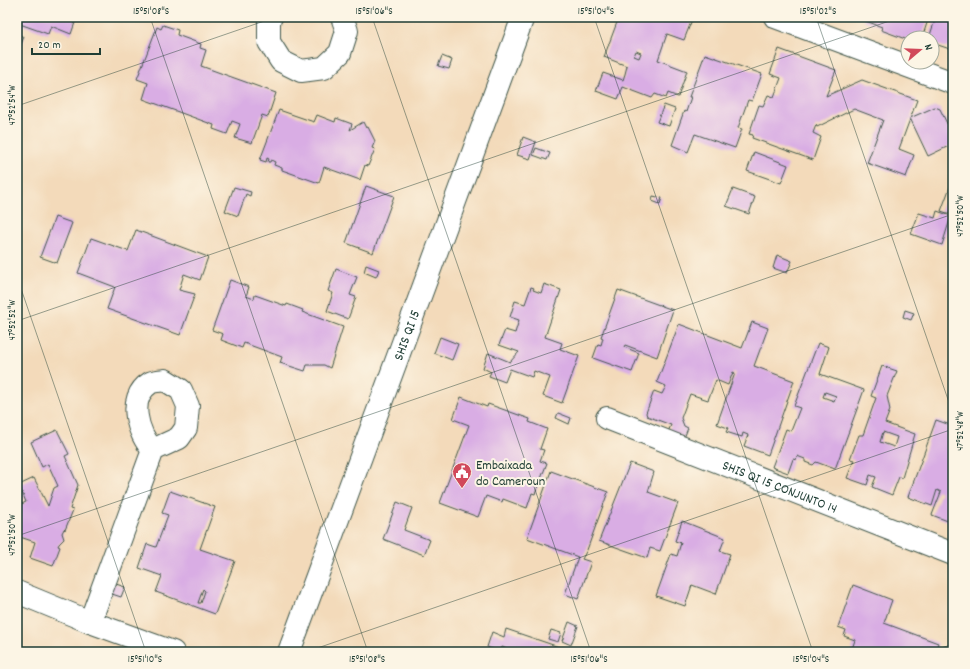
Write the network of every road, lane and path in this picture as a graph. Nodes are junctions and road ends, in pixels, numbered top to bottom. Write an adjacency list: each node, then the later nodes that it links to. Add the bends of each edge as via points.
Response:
1 (270, 17): 2 (street, via 269,42 281,61 301,71 324,68 340,53 347,31)
2 (342, 17)
3 (523, 17): 12 (street, SHIS QI 15)
4 (775, 17): 5 (street)
5 (953, 83)
6 (607, 418): 8 (street, SHIS QI 15 CONJUNTO 14)
7 (153, 450): 10 (street)
8 (953, 554)
9 (17, 592): 10 (street)
10 (90, 622): 11 (street)
11 (173, 652)
12 (289, 652)

